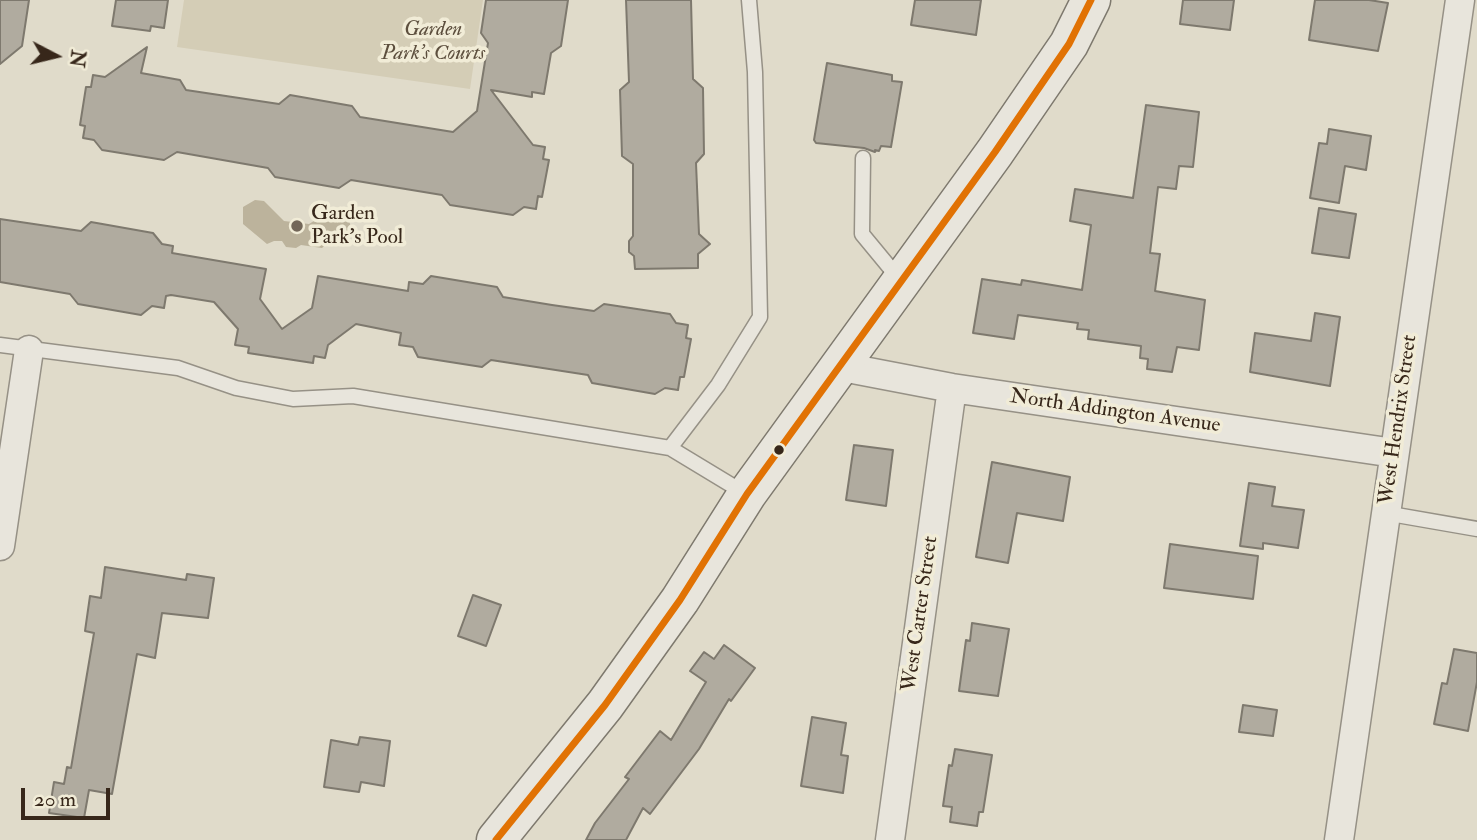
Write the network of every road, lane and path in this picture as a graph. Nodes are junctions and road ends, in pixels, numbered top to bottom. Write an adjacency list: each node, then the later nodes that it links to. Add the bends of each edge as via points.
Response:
1 (749, 0): 10 (lane, via 760,317 718,385)
2 (1091, 0): 5 (street, via 1062,55)
3 (1460, 0): 11 (street, West Hendrix Street)
4 (863, 158): 5 (lane, via 862,234)
5 (900, 281): 8 (street)
6 (0, 345): 7 (lane)
7 (29, 350): 10 (lane, via 178,368 236,388 293,399 354,396); 12 (street)
8 (837, 366): 9 (street, North Addington Avenue); 13 (street)
9 (952, 388): 11 (street, North Addington Avenue); 18 (street, West Carter Street)
10 (670, 448): 13 (lane)
11 (1394, 453): 14 (street, West Hendrix Street)
12 (4, 484): 16 (street)
13 (747, 494): 17 (street, via 680,600 605,705)
14 (1385, 513): 15 (lane); 19 (street, West Hendrix Street)
15 (1477, 529)
16 (0, 546)
17 (496, 840)
18 (890, 840)
19 (1339, 840)

